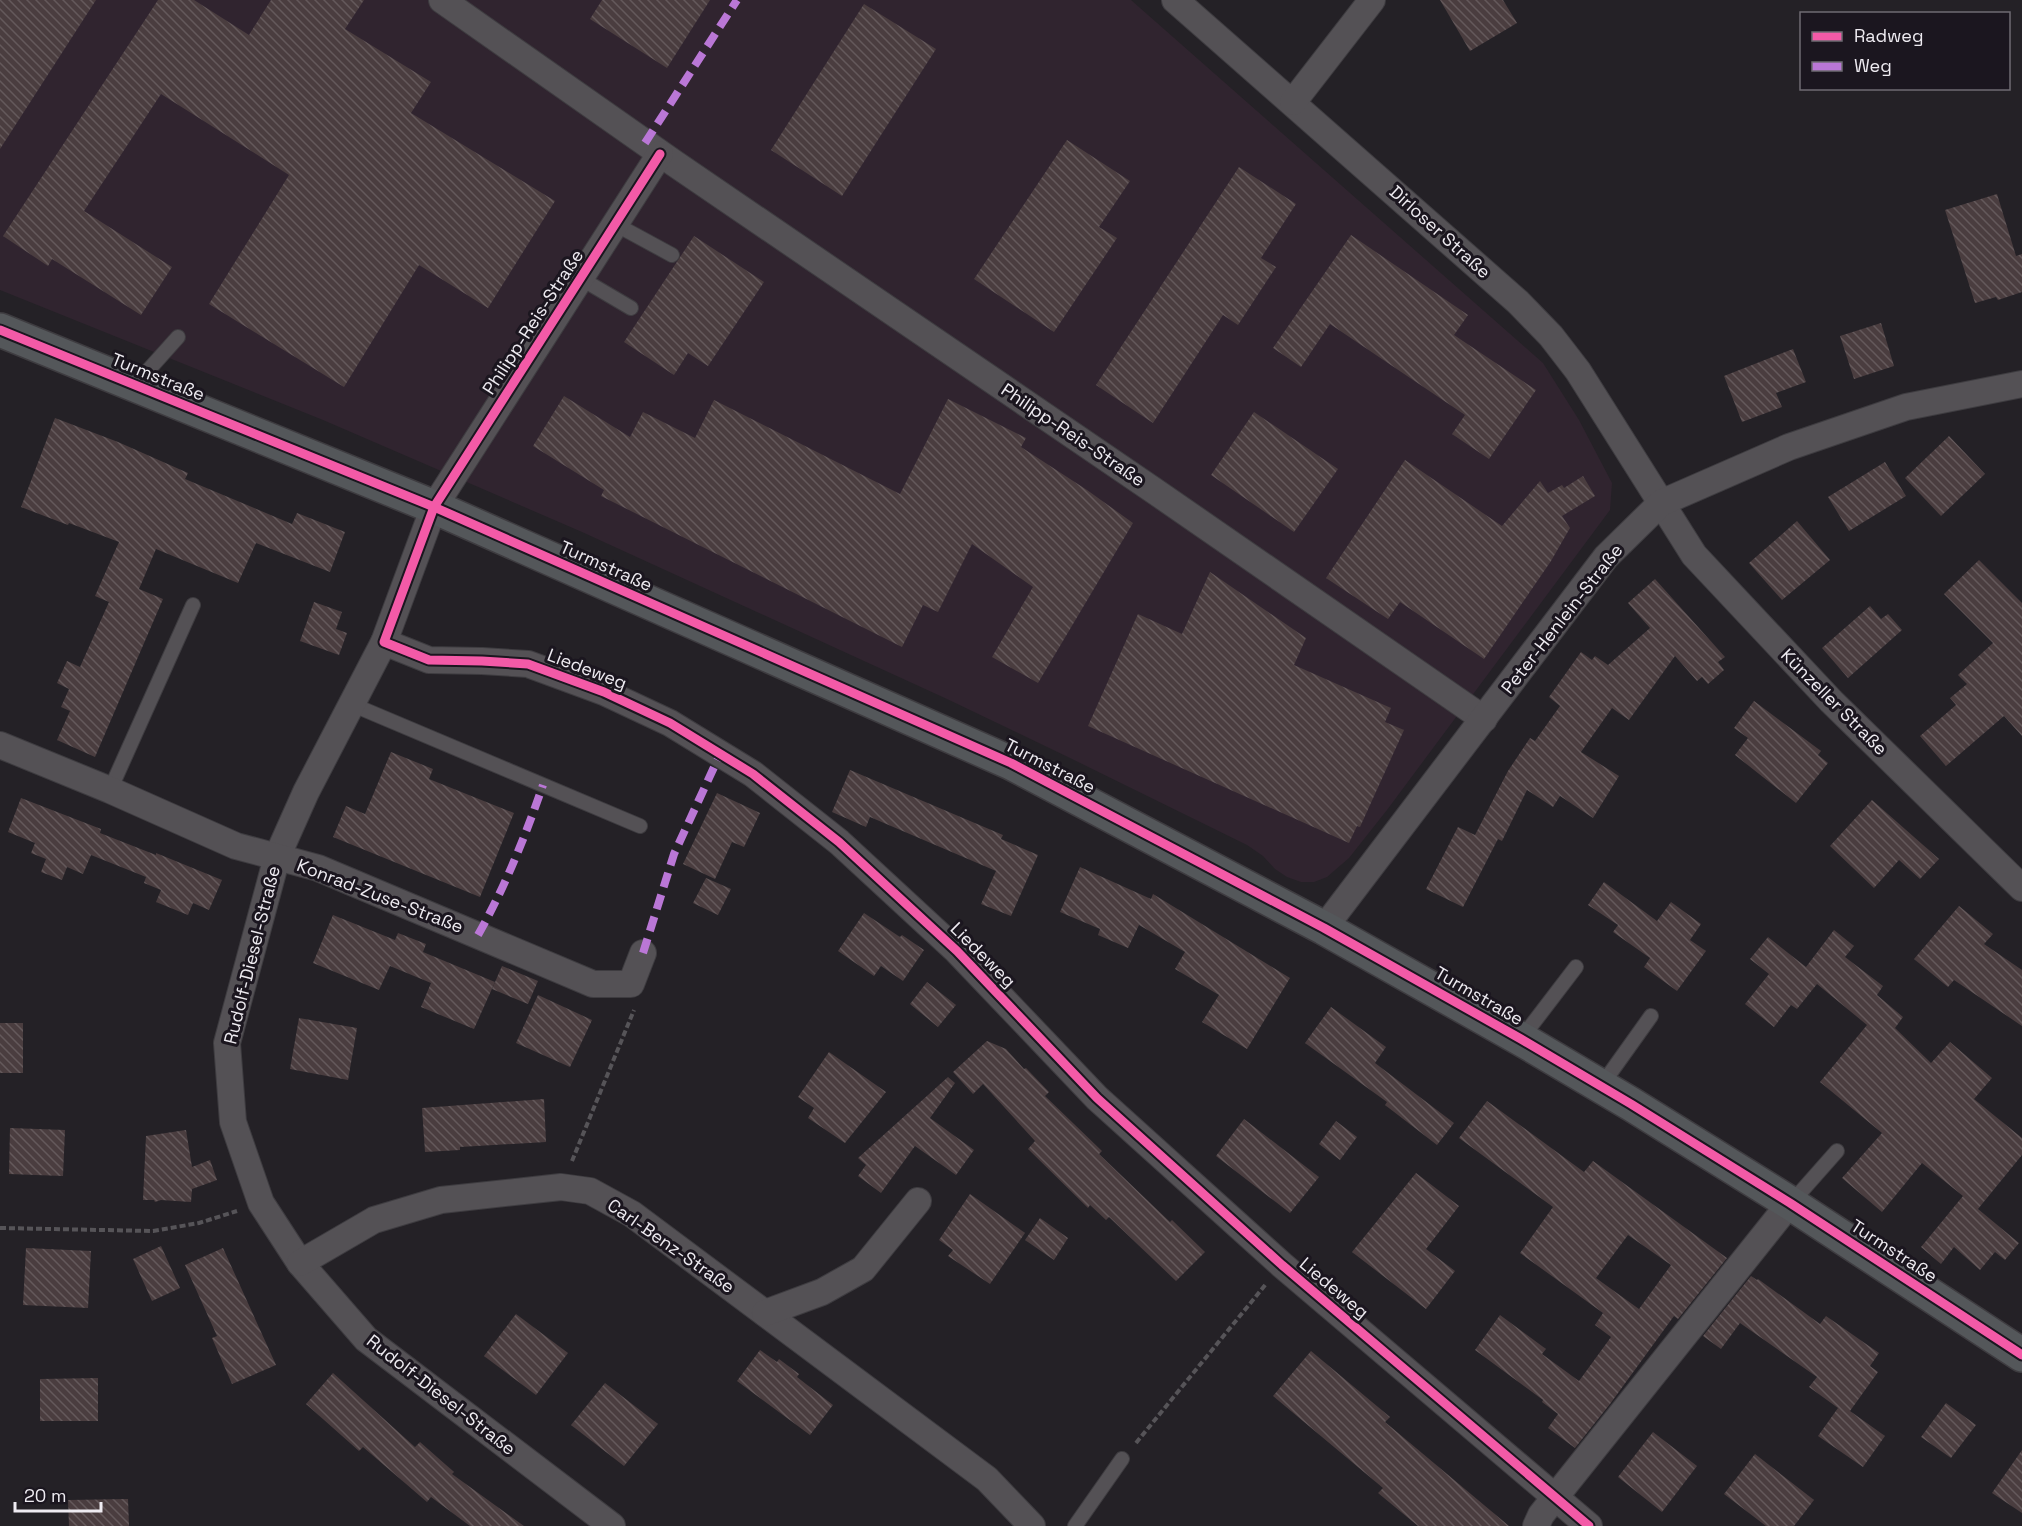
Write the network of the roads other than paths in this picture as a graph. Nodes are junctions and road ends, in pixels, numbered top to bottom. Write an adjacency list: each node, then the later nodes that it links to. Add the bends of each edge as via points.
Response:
1 (442, 0): 5 (street, Philipp-Reis-Straße)
2 (1175, 0): 4 (street, Dirloser Straße)
3 (1372, 0): 4 (street)
4 (1293, 102): 14 (street, Dirloser Straße, via 1518,302 1551,336 1578,371)
5 (660, 154): 6 (street, Philipp-Reis-Straße); 19 (street, Philipp-Reis-Straße)
6 (615, 224): 7 (lane); 8 (street, Philipp-Reis-Straße)
7 (672, 255)
8 (580, 279): 9 (lane); 15 (street, Philipp-Reis-Straße)
9 (631, 308)
10 (0, 330): 13 (main road, Turmstraße)
11 (178, 337): 13 (lane)
12 (2022, 384): 14 (street, Peter-Henlein-Straße, via 1906,407 1789,447)
13 (135, 385): 15 (main road, Turmstraße)
14 (1661, 503): 19 (street, Peter-Henlein-Straße, via 1606,557); 24 (street, Künzeller Straße, via 1694,555 1726,590 1831,701)
15 (434, 507): 17 (street); 25 (main road, Turmstraße, via 1011,764)
16 (193, 605): 21 (lane)
17 (384, 642): 18 (street, Rudolf-Diesel-Straße); 38 (street, Liedeweg, via 429,660 528,664 604,692 669,723 753,774 839,842 957,951 1097,1098 1282,1265)
18 (351, 704): 22 (lane); 23 (street, Rudolf-Diesel-Straße)
19 (1484, 719): 25 (street, Peter-Henlein-Straße)
20 (0, 745): 21 (street, Konrad-Zuse-Straße)
21 (110, 790): 23 (street, Konrad-Zuse-Straße, via 236,846)
22 (640, 826)
23 (277, 857): 26 (street, Konrad-Zuse-Straße, via 318,868 593,984 631,984); 34 (street, Rudolf-Diesel-Straße, via 227,1043 233,1122 261,1203)
24 (2022, 888)
25 (1324, 928): 29 (main road, Turmstraße)
26 (643, 953)
27 (1576, 967): 29 (lane, Turmstraße)
28 (1651, 1016): 30 (lane)
29 (1521, 1040): 30 (main road, Turmstraße)
30 (1601, 1086): 33 (main road, Turmstraße)
31 (1838, 1151): 33 (lane)
32 (918, 1201): 35 (street, via 863,1269 822,1293)
33 (1790, 1203): 36 (main road, Turmstraße); 38 (street)
34 (300, 1263): 35 (street, Carl-Benz-Straße, via 374,1220 430,1203 561,1187 590,1191 632,1214); 39 (street, Rudolf-Diesel-Straße, via 366,1339)
35 (765, 1313): 40 (street, Carl-Benz-Straße, via 987,1479)
36 (2022, 1355)
37 (1122, 1459): 41 (lane)
38 (1556, 1496): 42 (street); 43 (street, Liedeweg)
39 (612, 1526)
40 (1032, 1526)
41 (1076, 1526)
42 (1536, 1526)
43 (1589, 1526)

